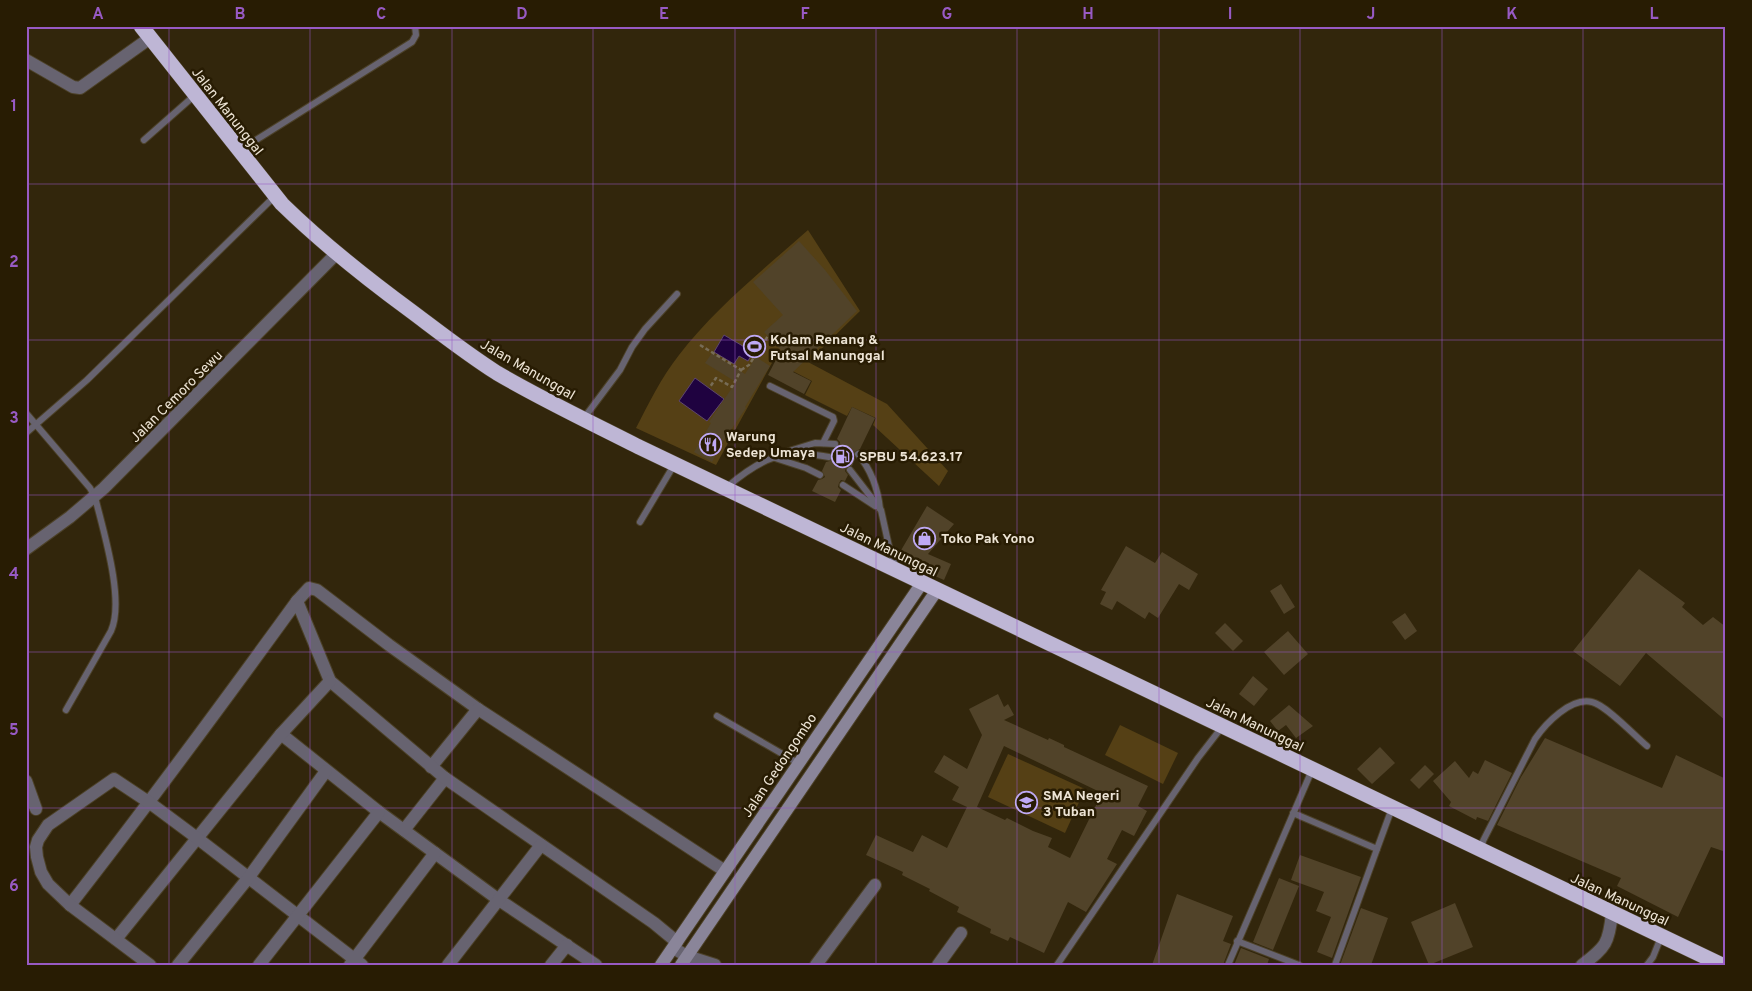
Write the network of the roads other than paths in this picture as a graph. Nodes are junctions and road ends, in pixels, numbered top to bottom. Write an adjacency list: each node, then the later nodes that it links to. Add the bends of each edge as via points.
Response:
1 (415, 26): 6 (lane, via 416,35 412,42)
2 (146, 32): 3 (street, via 80,88); 4 (highway, Jalan Manunggal)
3 (26, 60)
4 (195, 95): 5 (lane); 6 (highway, Jalan Manunggal)
5 (144, 140)
6 (238, 150): 7 (highway, Jalan Manunggal)
7 (275, 196): 8 (highway, Jalan Manunggal); 13 (lane, via 87,380)
8 (337, 253): 12 (highway, Jalan Manunggal, via 471,356); 25 (street, Jalan Cemoro Sewu)
9 (677, 294): 12 (lane, via 645,329 620,370)
10 (770, 386): 15 (lane, via 833,417)
11 (26, 413): 13 (lane)
12 (583, 419): 20 (highway, Jalan Manunggal)
13 (35, 424): 14 (lane); 25 (lane)
14 (26, 432)
15 (823, 442): 16 (lane); 18 (lane, via 801,446)
16 (835, 444)
17 (858, 454): 26 (lane, via 873,479)
18 (774, 457): 19 (lane, via 796,453); 22 (lane); 24 (lane)
19 (829, 457)
20 (675, 464): 24 (highway, Jalan Manunggal); 27 (lane)
21 (850, 470): 26 (lane)
22 (820, 475)
23 (843, 484): 26 (lane)
24 (726, 488): 29 (highway, Jalan Manunggal)
25 (95, 497): 28 (street, Jalan Cemoro Sewu); 35 (lane, via 110,563 116,600 115,618 111,631)
26 (881, 510): 29 (lane)
27 (640, 522)
28 (26, 549)
29 (897, 571): 30 (highway, Jalan Manunggal)
30 (922, 583): 31 (highway, Jalan Manunggal); 40 (street, Jalan Gedongombo)
31 (937, 590): 37 (highway, Jalan Manunggal); 72 (street)
32 (297, 601): 33 (street); 34 (street, via 309,588 316,590); 46 (street)
33 (330, 681): 38 (street); 41 (street)
34 (478, 709): 41 (street); 59 (street)
35 (66, 710)
36 (717, 716): 40 (lane)
37 (1222, 727): 42 (highway, Jalan Manunggal); 84 (lane)
38 (281, 734): 43 (street); 53 (street)
39 (1647, 746): 57 (lane, via 1591,701 1573,704 1558,713 1536,739)
40 (798, 763): 59 (street, Jalan Gedongombo)
41 (431, 767): 44 (street)
42 (1312, 770): 47 (highway, Jalan Manunggal); 50 (lane)
43 (326, 771): 49 (street); 60 (street)
44 (445, 778): 51 (street); 55 (street)
45 (26, 782): 48 (street)
46 (150, 803): 52 (street, via 114,779 48,825); 53 (street); 63 (street)
47 (1392, 808): 56 (lane); 57 (highway, Jalan Manunggal)
48 (36, 809)
49 (379, 812): 51 (street); 65 (street)
50 (1293, 813): 56 (lane); 69 (lane)
51 (404, 830): 58 (street)
52 (40, 835): 54 (street); 63 (street, via 36,847 41,872 48,884)
53 (197, 838): 60 (street); 68 (street)
54 (26, 842)
55 (541, 845): 62 (street); 71 (street, via 654,924)
56 (1377, 849): 87 (lane)
57 (1481, 850): 64 (highway, Jalan Manunggal)
58 (435, 852): 62 (street); 73 (street)
59 (725, 871): 71 (street, Jalan Gedongombo)
60 (249, 877): 65 (street); 75 (street)
61 (875, 885): 82 (street)
62 (499, 900): 70 (street); 77 (street)
63 (70, 905): 68 (street)
64 (1612, 913): 67 (highway, Jalan Manunggal); 88 (street, via 1607,942)
65 (297, 914): 73 (street); 76 (street)
66 (960, 933): 83 (street)
67 (1662, 936): 89 (lane); 90 (highway, Jalan Manunggal)
68 (116, 939): 74 (street)
69 (1237, 941): 85 (lane); 86 (lane)
70 (567, 945): 78 (street); 79 (street)
71 (675, 945): 72 (street); 80 (street, Jalan Gedongombo)
72 (684, 960): 81 (street)
73 (355, 963)
74 (150, 965)
75 (178, 965)
76 (258, 965)
77 (448, 965)
78 (551, 965)
79 (596, 965)
80 (661, 965)
81 (715, 965)
82 (816, 965)
83 (938, 965)
84 (1057, 965)
85 (1228, 965)
86 (1299, 965)
87 (1335, 965)
88 (1582, 965)
89 (1647, 965)
90 (1722, 965)

